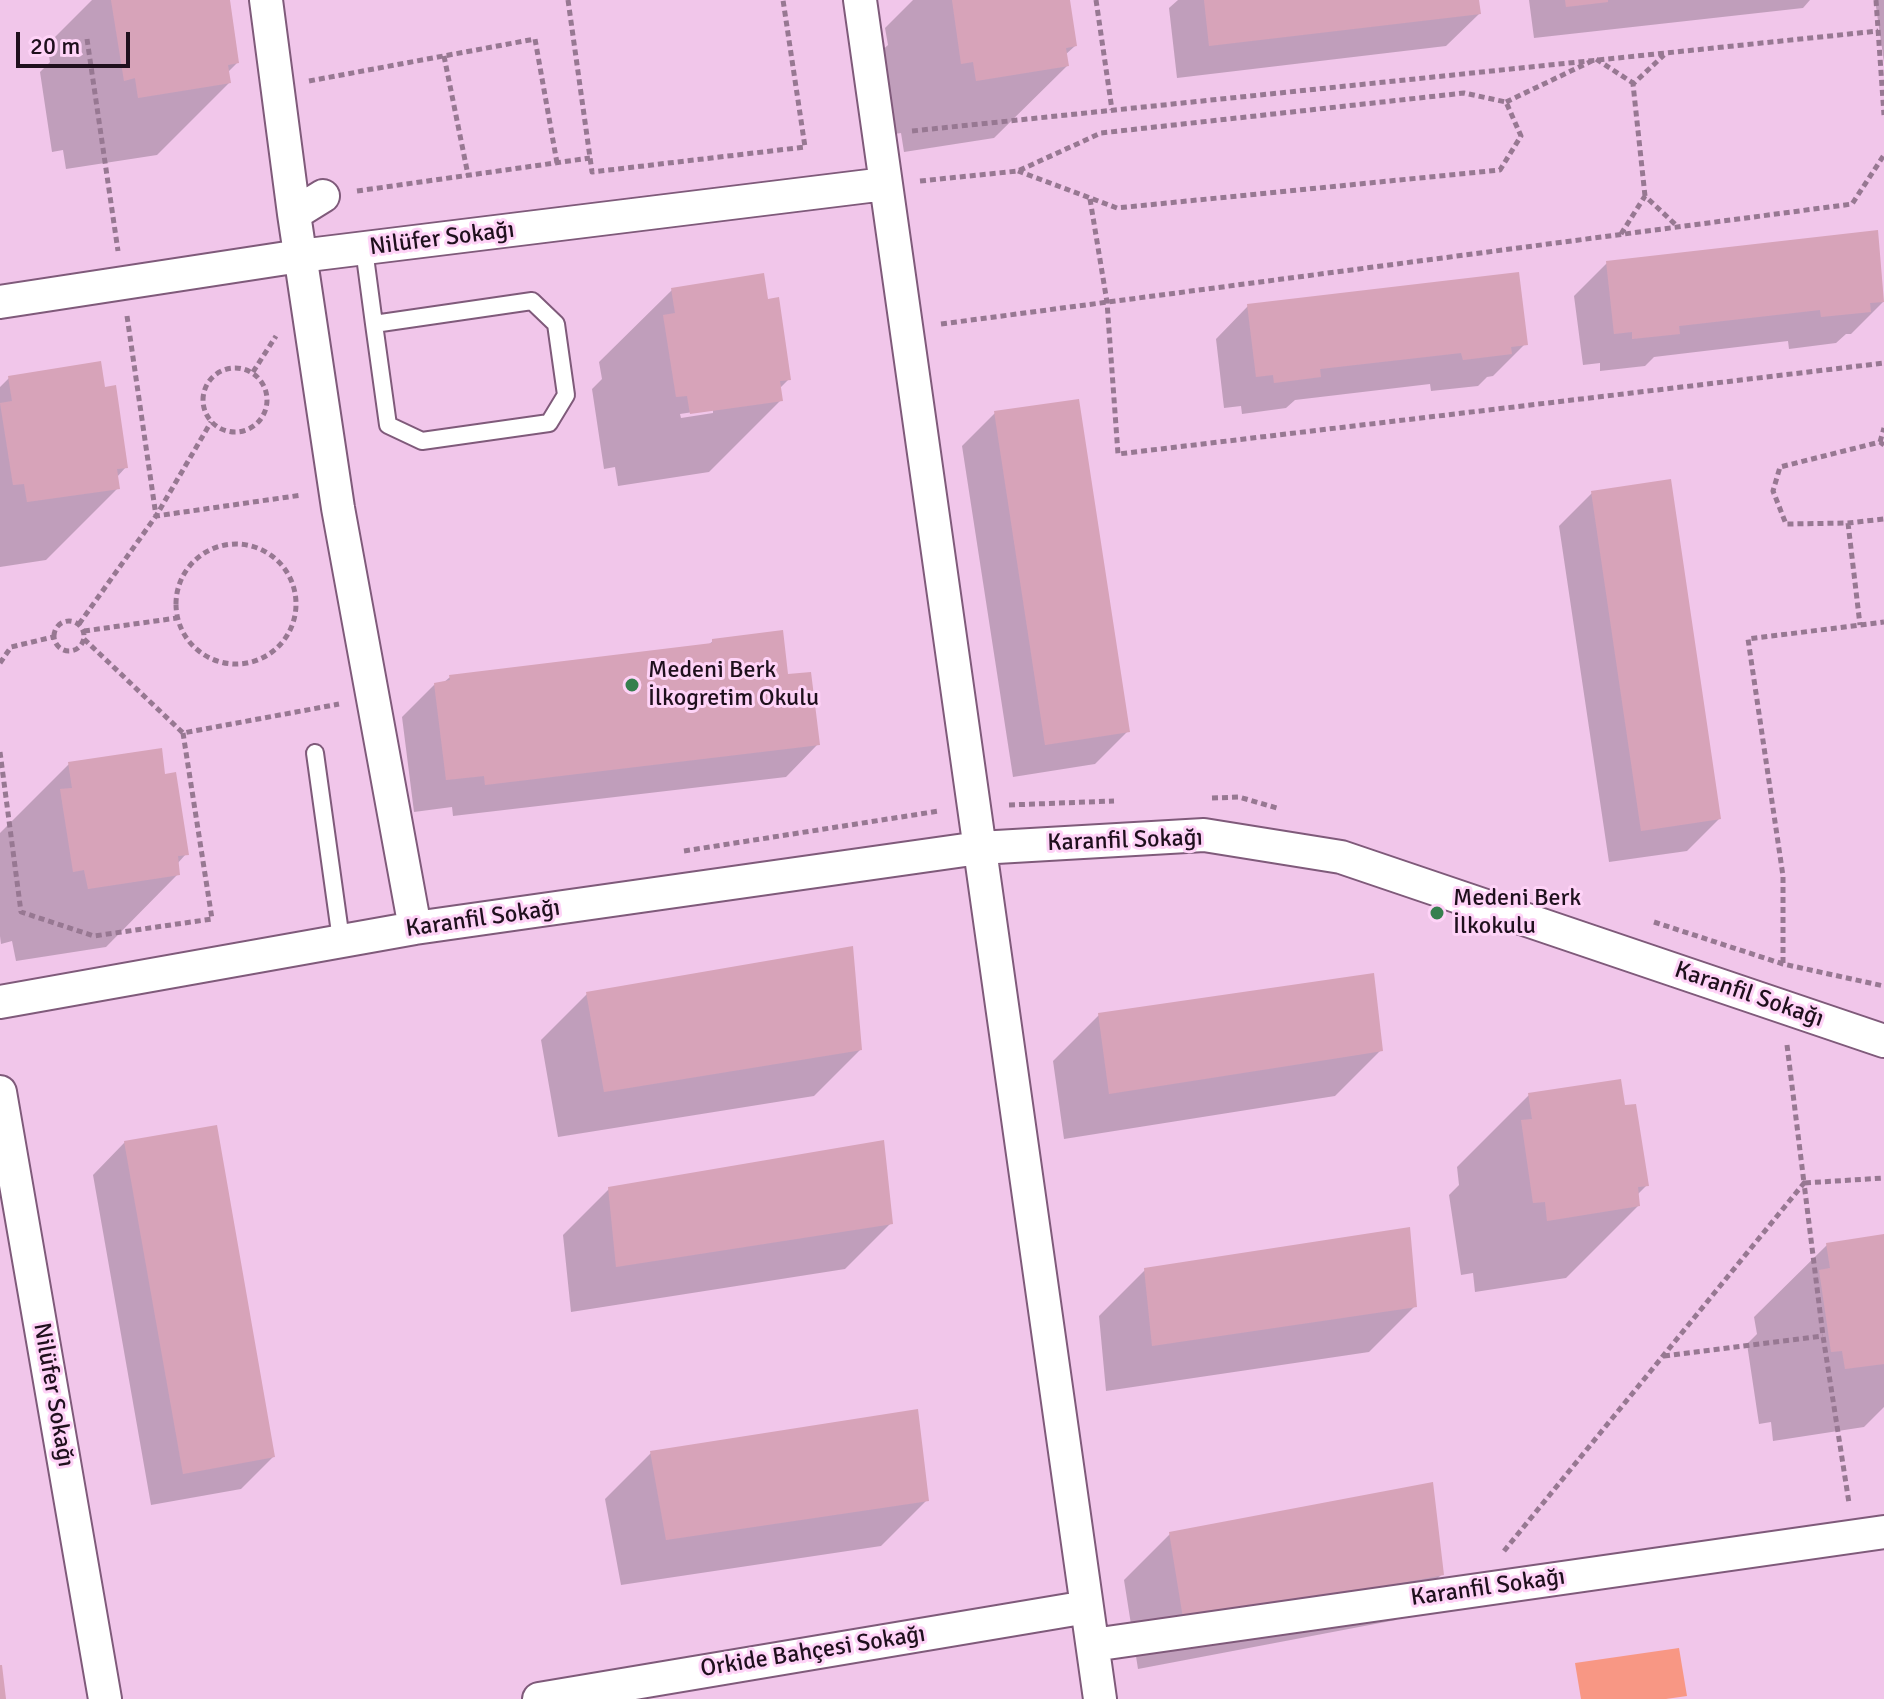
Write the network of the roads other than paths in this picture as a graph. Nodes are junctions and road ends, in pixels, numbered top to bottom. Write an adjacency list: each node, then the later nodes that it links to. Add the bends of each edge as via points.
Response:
1 (266, 0): 5 (street)
2 (860, 0): 3 (street)
3 (885, 184): 6 (street, Nilüfer Sokağı); 11 (street)
4 (323, 196): 5 (street)
5 (294, 214): 7 (street)
6 (364, 249): 7 (street, Nilüfer Sokağı); 9 (lane)
7 (300, 256): 8 (street, Nilüfer Sokağı); 12 (street, via 335,490)
8 (0, 302)
9 (374, 324): 9 (lane, via 532,301 556,324 566,395 549,423 422,441 388,425)
10 (315, 753): 13 (lane)
11 (979, 848): 12 (street, Karanfil Sokağı); 15 (street, Karanfil Sokağı, via 1204,835 1341,857); 18 (street)
12 (415, 928): 13 (street, Karanfil Sokağı)
13 (341, 940): 14 (street, Karanfil Sokağı)
14 (0, 1002)
15 (1884, 1041)
16 (0, 1092): 20 (street, Nilüfer Sokağı)
17 (1869, 1534): 19 (street, Karanfil Sokağı)
18 (1087, 1607): 19 (street); 21 (street, Orkide Bahçesi Sokağı)
19 (1093, 1645): 22 (street)
20 (105, 1699)
21 (539, 1699)
22 (1100, 1699)

